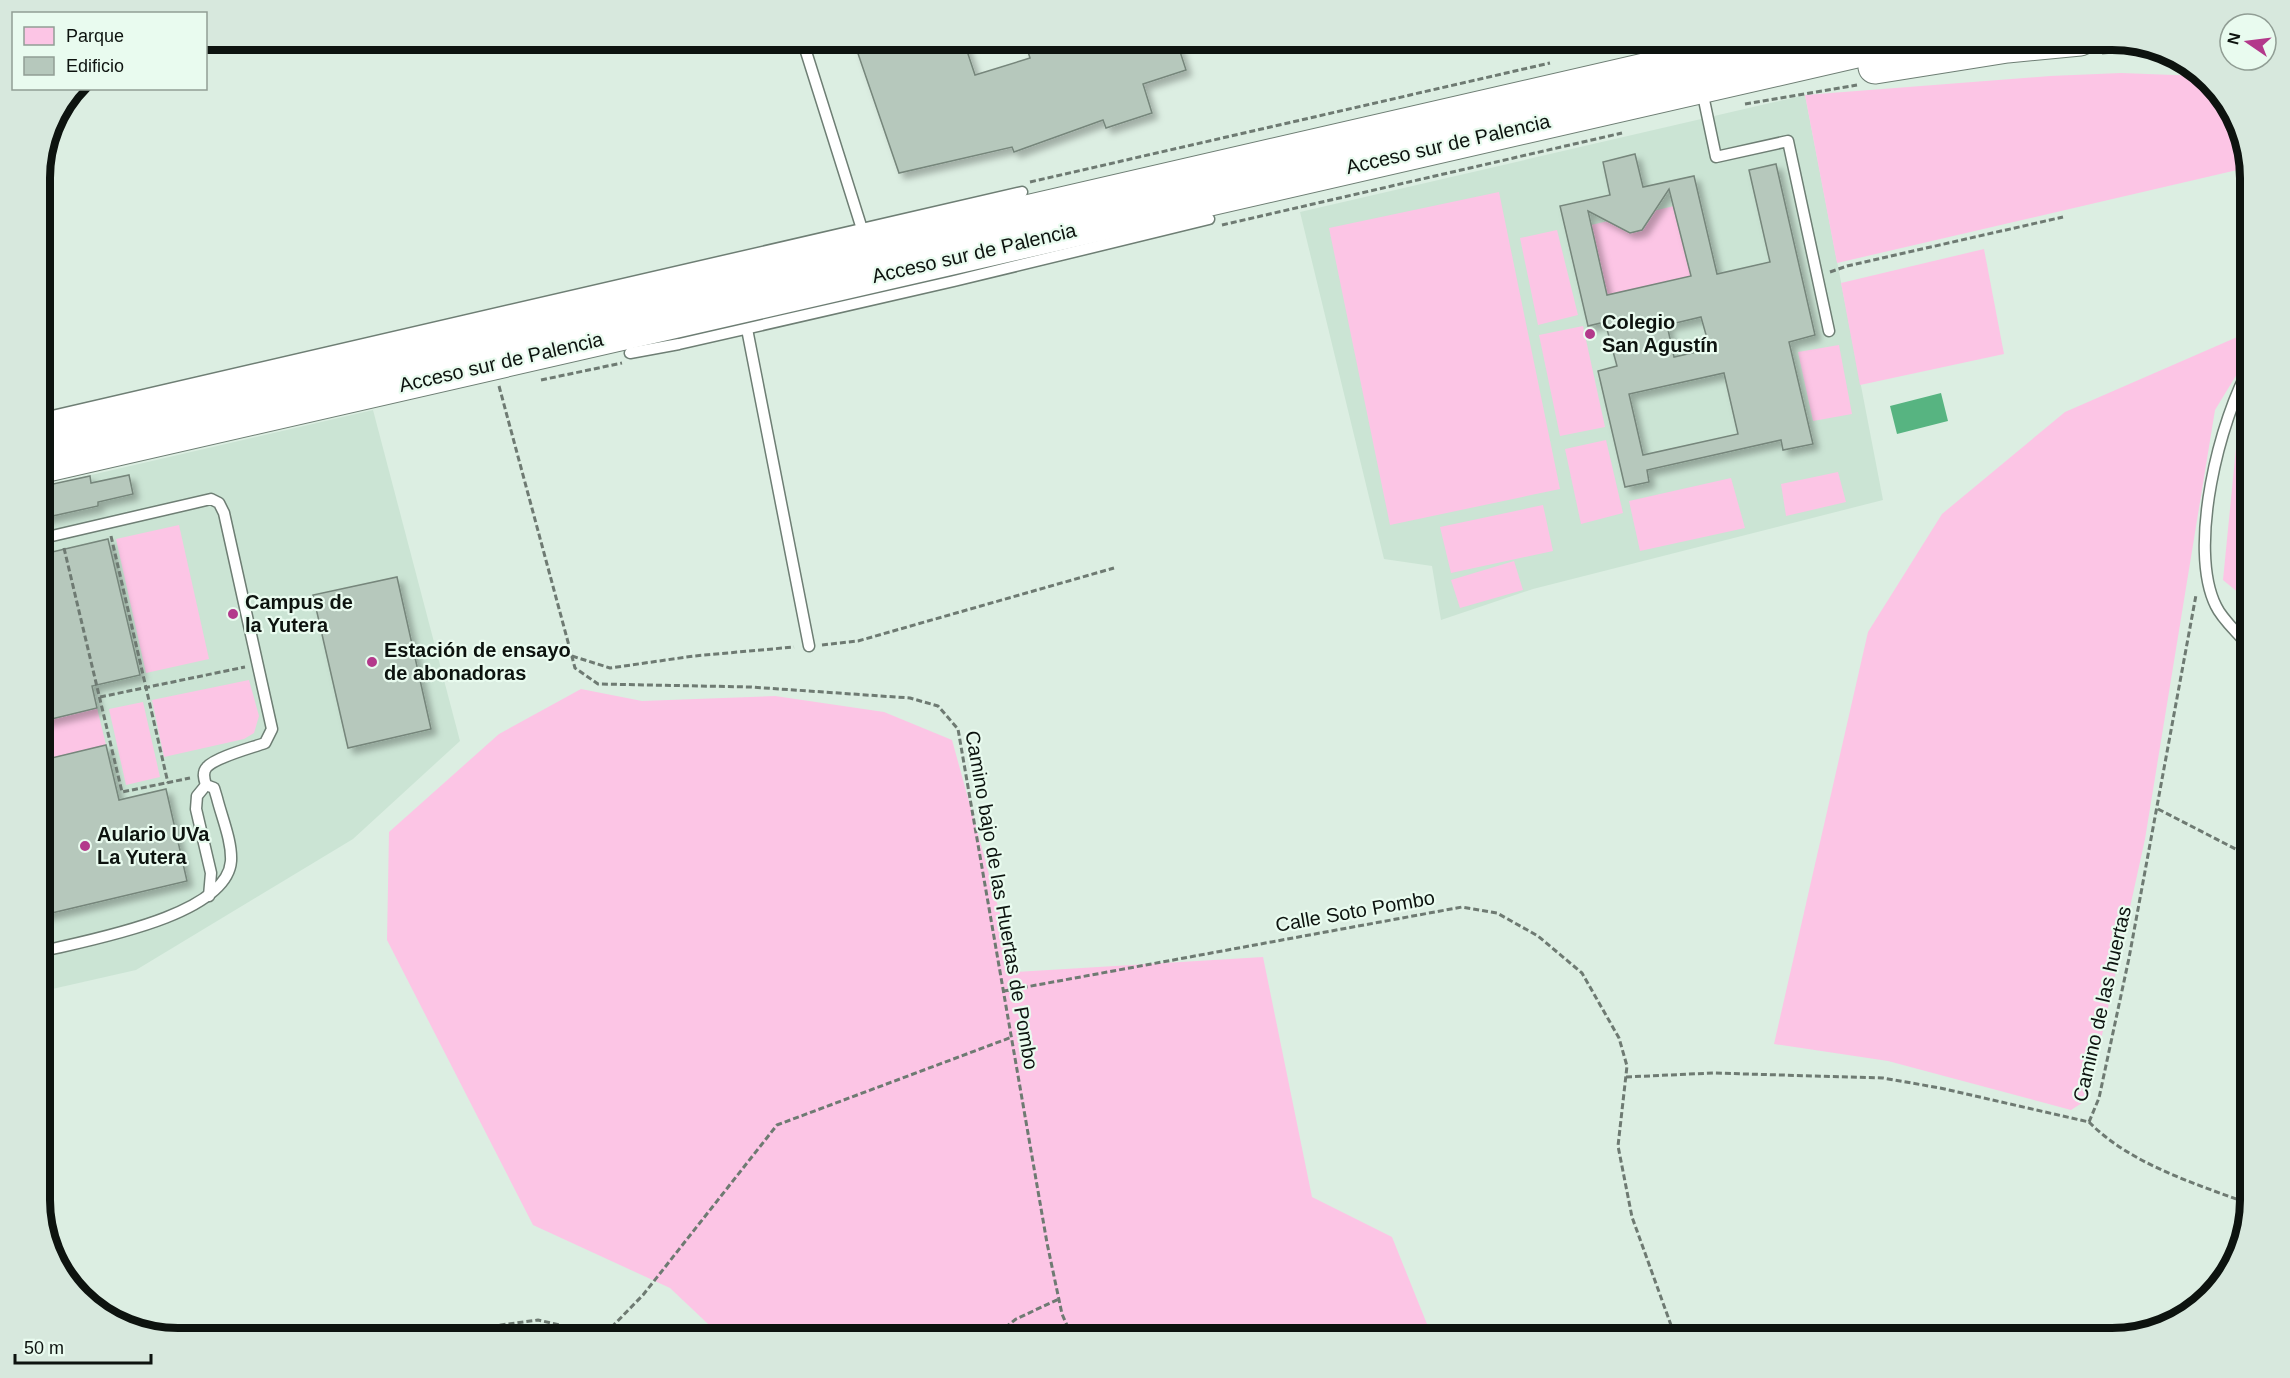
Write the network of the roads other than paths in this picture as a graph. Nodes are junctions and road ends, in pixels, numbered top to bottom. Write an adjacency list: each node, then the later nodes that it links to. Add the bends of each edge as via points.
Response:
1 (805, 50): 12 (lane)
2 (1658, 50): 7 (highway, via 1398,112)
3 (1731, 50): 7 (highway, Acceso sur de Palencia)
4 (1861, 50): 8 (highway, Acceso sur de Palencia)
5 (1982, 50): 6 (highway)
6 (1704, 100): 8 (highway, via 1514,145); 14 (lane, via 1716,157 1788,141)
7 (1307, 148): 10 (highway, via 1202,159); 19 (highway, Acceso sur de Palencia)
8 (1425, 149): 9 (highway, Acceso sur de Palencia)
9 (1393, 157): 11 (highway, via 1326,188); 16 (highway, Acceso sur de Palencia)
10 (1022, 192): 12 (lane)
11 (1209, 219): 13 (lane)
12 (862, 229): 18 (lane)
13 (747, 329): 15 (lane); 23 (lane)
14 (1828, 331)
15 (630, 353): 16 (highway, via 520,375)
16 (425, 380): 20 (highway, Acceso sur de Palencia)
17 (2240, 384): 22 (lane, via 2225,419 2206,524 2206,572 2216,607)
18 (50, 416)
19 (50, 436)
20 (50, 465)
21 (50, 536): 24 (lane, via 211,499 219,503 272,729 265,742 206,768)
22 (2240, 636)
23 (809, 646)
24 (205, 780): 25 (lane, via 196,809 211,873); 25 (lane, via 214,788 231,862 224,880)
25 (209, 896): 26 (lane, via 170,917)
26 (50, 949)

